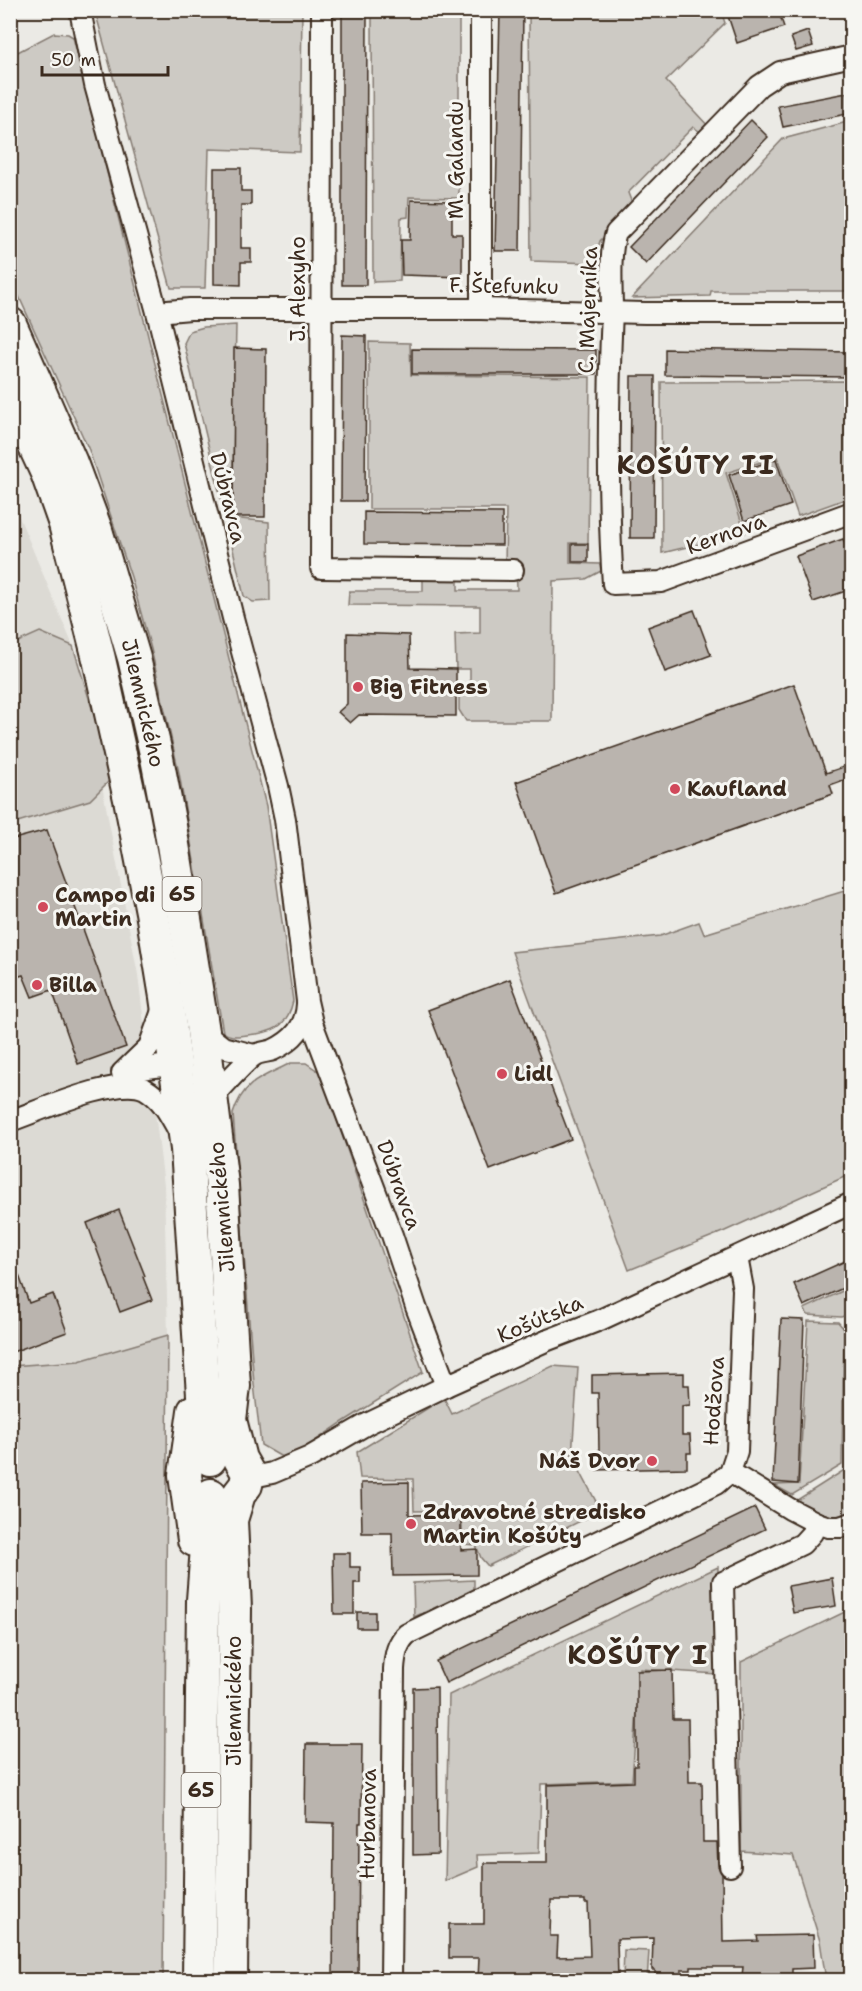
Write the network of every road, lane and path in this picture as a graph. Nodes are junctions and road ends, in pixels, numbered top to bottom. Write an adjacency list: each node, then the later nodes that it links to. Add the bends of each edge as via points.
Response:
1 (80, 10): 7 (street, Dúbravca, via 95,85)
2 (322, 10): 5 (street, J. Alexyho)
3 (481, 10): 6 (street, M. Galandu)
4 (852, 56): 8 (street, C. Majerníka, via 780,72 759,86 636,211 616,233 612,244)
5 (322, 309): 6 (street, F. Štefunku); 7 (street, F. Štefunku); 13 (street, J. Alexyho, via 321,568)
6 (481, 309): 8 (street, F. Štefunku)
7 (157, 312): 16 (street, Dúbravca, via 278,786)
8 (611, 312): 9 (street, F. Štefunku); 14 (street, C. Majerníka)
9 (852, 313)
10 (10, 324): 17 (main road, Jilemnického / 65, via 96,530 134,658 170,826)
11 (10, 393): 15 (main road, Jilemnického / 65, via 47,473 81,585 130,799)
12 (852, 512): 14 (street, Kernova, via 661,582)
13 (513, 570)
14 (613, 584)
15 (166, 997): 19 (main road, Jilemnického / 65); 20 (street, Jilemnického, via 149,1047)
16 (307, 1001): 18 (street, Dúbravca, via 301,1029 273,1050); 27 (street, Dúbravca)
17 (203, 1031): 18 (street, via 223,1047); 22 (main road, Jilemnického / 65)
18 (254, 1055): 22 (street, Dúbravca)
19 (176, 1064): 20 (street, Jilemnického); 22 (street); 24 (main road, Jilemnického / 65)
20 (126, 1071): 21 (street, Jilemnického)
21 (94, 1091): 23 (street, Jilemnického); 24 (street, Jilemnického, via 130,1085 144,1089 164,1103)
22 (212, 1098): 30 (main road, Jilemnického / 65, via 222,1185 234,1374)
23 (10, 1121)
24 (187, 1149): 28 (main road, Jilemnického / 65)
25 (852, 1203): 26 (street, Košútska)
26 (737, 1257): 27 (street, Košútska); 29 (street, Hodžova, via 743,1289 743,1324 737,1451)
27 (446, 1386): 30 (street, Košútska, via 310,1457 272,1473)
28 (203, 1395): 30 (main road, Jilemnického / 65); 33 (main road, Jilemnického / 65, via 193,1413 185,1475)
29 (730, 1472): 31 (street); 34 (street, Hodžova, via 716,1484 407,1634 398,1647)
30 (230, 1477): 33 (main road, Jilemnického / 65); 37 (main road, Jilemnického / 65, via 235,1653)
31 (817, 1523): 32 (street, via 840,1527); 35 (street, via 802,1544 723,1582)
32 (852, 1523)
33 (202, 1600): 36 (main road, Jilemnického / 65)
34 (394, 1669): 38 (street, Hurbanova)
35 (730, 1866)
36 (199, 1980)
37 (231, 1980)
38 (391, 1980)

